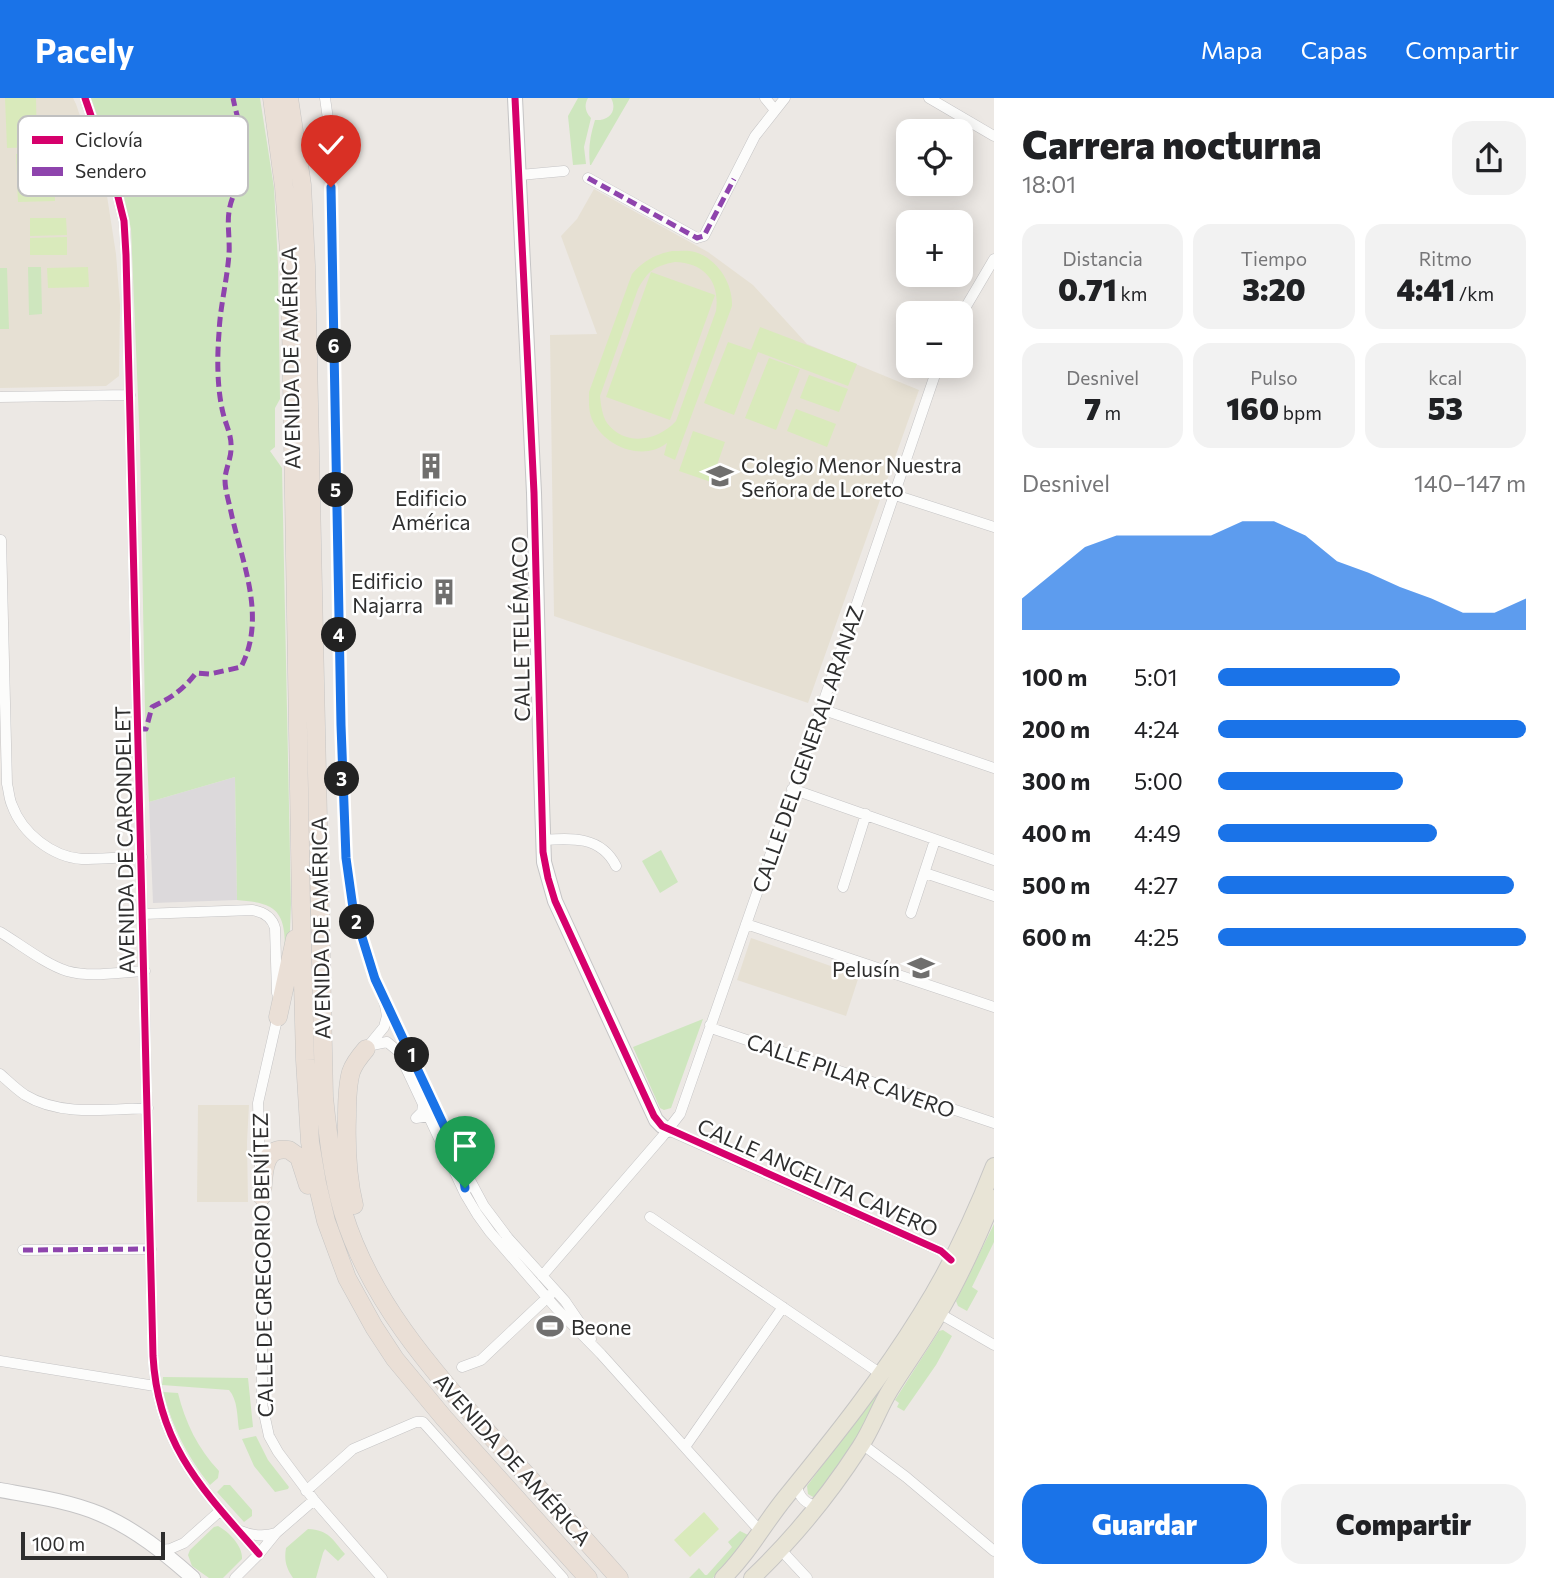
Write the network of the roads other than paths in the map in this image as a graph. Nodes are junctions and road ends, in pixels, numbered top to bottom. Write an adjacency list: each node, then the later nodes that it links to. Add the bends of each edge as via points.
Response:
1 (85, 98): 11 (street, AVENIDA DE CARONDELET)
2 (272, 98): 39 (highway, AVENIDA DE AMÉRICA, via 290,264)
3 (289, 98): 67 (highway, AVENIDA DE AMÉRICA, via 302,186 306,265 324,1097 343,1211)
4 (317, 98): 16 (street)
5 (325, 98): 16 (street)
6 (515, 98): 14 (street, CALLE TELÉMACO)
7 (765, 98): 10 (street)
8 (785, 98): 10 (street)
9 (929, 98): 12 (street)
10 (775, 110): 15 (street, via 755,136 704,236 697,238)
11 (91, 116)
12 (994, 136)
13 (564, 171): 14 (street)
14 (520, 175): 32 (street, CALLE TELÉMACO)
15 (588, 178)
16 (331, 187): 45 (street, via 346,858 353,908)
17 (118, 196): 22 (street, AVENIDA DE CARONDELET, via 127,255)
18 (994, 259): 19 (street)
19 (990, 273): 20 (street)
20 (971, 301)
21 (934, 378): 24 (street, CALLE DEL GENERAL ARANAZ)
22 (130, 395): 23 (street); 33 (street, AVENIDA DE CARONDELET)
23 (0, 397)
24 (895, 495): 25 (street); 27 (street, CALLE DEL GENERAL ARANAZ)
25 (994, 527)
26 (1, 540): 33 (street, via 7,784 12,806 36,839 58,852 79,859)
27 (821, 709): 28 (street); 29 (street, CALLE DEL GENERAL ARANAZ)
28 (994, 768)
29 (792, 789): 30 (street); 42 (street, CALLE DEL GENERAL ARANAZ)
30 (866, 814): 31 (street); 37 (street)
31 (935, 840): 34 (street); 36 (street)
32 (543, 841): 35 (street, via 597,844 610,853); 53 (street, CALLE TELÉMACO, via 555,901 656,1120)
33 (142, 857): 41 (street, AVENIDA DE CARONDELET)
34 (994, 860)
35 (616, 866)
36 (925, 873): 38 (street); 40 (street)
37 (843, 887)
38 (994, 896)
39 (301, 905): 47 (highway); 64 (highway, AVENIDA DE AMÉRICA, via 310,1142 326,1220)
40 (911, 913)
41 (143, 914): 44 (street, AVENIDA DE CARONDELET); 47 (street, CALLE DE GREGORIO BENÍTEZ, via 259,911 268,916 275,928)
42 (746, 924): 46 (street); 48 (street, CALLE DEL GENERAL ARANAZ)
43 (0, 932): 44 (street, via 67,971)
44 (145, 971): 51 (street, AVENIDA DE CARONDELET)
45 (375, 979): 49 (street, via 386,1022); 54 (street, via 428,1090)
46 (994, 1007)
47 (278, 1017): 56 (street, CALLE DE GREGORIO BENÍTEZ, via 258,1103)
48 (710, 1025): 52 (street, CALLE PILAR CAVERO); 53 (street, CALLE DEL GENERAL ARANAZ, via 680,1114)
49 (366, 1049): 54 (street, via 383,1042 396,1048); 67 (highway, via 354,1065 349,1083 348,1174 353,1204)
50 (0, 1074): 51 (street, via 25,1095 50,1106)
51 (148, 1108): 60 (street, AVENIDA DE CARONDELET)
52 (994, 1123)
53 (668, 1130): 62 (street, CALLE ANGELITA CAVERO, via 942,1251); 63 (street, CALLE DEL GENERAL ARANAZ)
54 (448, 1146): 59 (street); 59 (street, via 466,1185 464,1192 473,1197)
55 (994, 1166): 62 (main road)
56 (262, 1196): 64 (highway, via 268,1158 278,1150 299,1157 326,1243); 79 (street, CALLE DE GREGORIO BENÍTEZ, via 263,1414 269,1436)
57 (994, 1198): 68 (main road)
58 (650, 1217): 66 (street)
59 (493, 1227): 63 (street); 65 (street)
60 (151, 1249): 61 (street); 74 (street, AVENIDA DE CARONDELET)
61 (23, 1250)
62 (951, 1260): 69 (main road)
63 (542, 1276): 65 (street)
64 (347, 1278): 97 (highway, AVENIDA DE AMÉRICA, via 402,1368)
65 (551, 1294): 72 (street, via 481,1360); 76 (street, via 577,1316 601,1354)
66 (783, 1307): 73 (street); 76 (street)
67 (387, 1308): 98 (highway, AVENIDA DE AMÉRICA, via 439,1378)
68 (939, 1313): 69 (street); 70 (street); 75 (main road)
69 (921, 1314): 73 (main road)
70 (994, 1345)
71 (0, 1361): 74 (street)
72 (462, 1367)
73 (881, 1374): 77 (main road)
74 (156, 1386): 82 (street, AVENIDA DE CARONDELET, via 178,1451)
75 (862, 1444): 81 (main road); 89 (street)
76 (685, 1447): 84 (street)
77 (796, 1485): 81 (street, via 800,1497); 84 (main road)
78 (0, 1490): 87 (street, via 100,1514)
79 (306, 1491): 80 (street, CALLE DE GREGORIO BENÍTEZ); 96 (street, via 354,1449 419,1421 425,1423)
80 (314, 1500): 85 (street); 95 (street, CALLE DE GREGORIO BENÍTEZ)
81 (818, 1506): 88 (main road)
82 (221, 1510): 83 (street, AVENIDA DE CARONDELET); 86 (street)
83 (237, 1529): 85 (street, via 253,1535); 90 (street, AVENIDA DE CARONDELET)
84 (760, 1531): 88 (main road); 92 (main road)
85 (276, 1533): 90 (street)
86 (184, 1544): 87 (street); 91 (street)
87 (161, 1550): 91 (street)
88 (781, 1550): 99 (main road); 100 (street)
89 (994, 1551)
90 (259, 1554): 94 (street)
91 (177, 1563): 93 (street)
92 (733, 1575)
93 (193, 1578)
94 (235, 1578)
95 (382, 1578)
96 (563, 1578)
97 (588, 1578)
98 (619, 1578)
99 (752, 1578)
100 (807, 1578)

